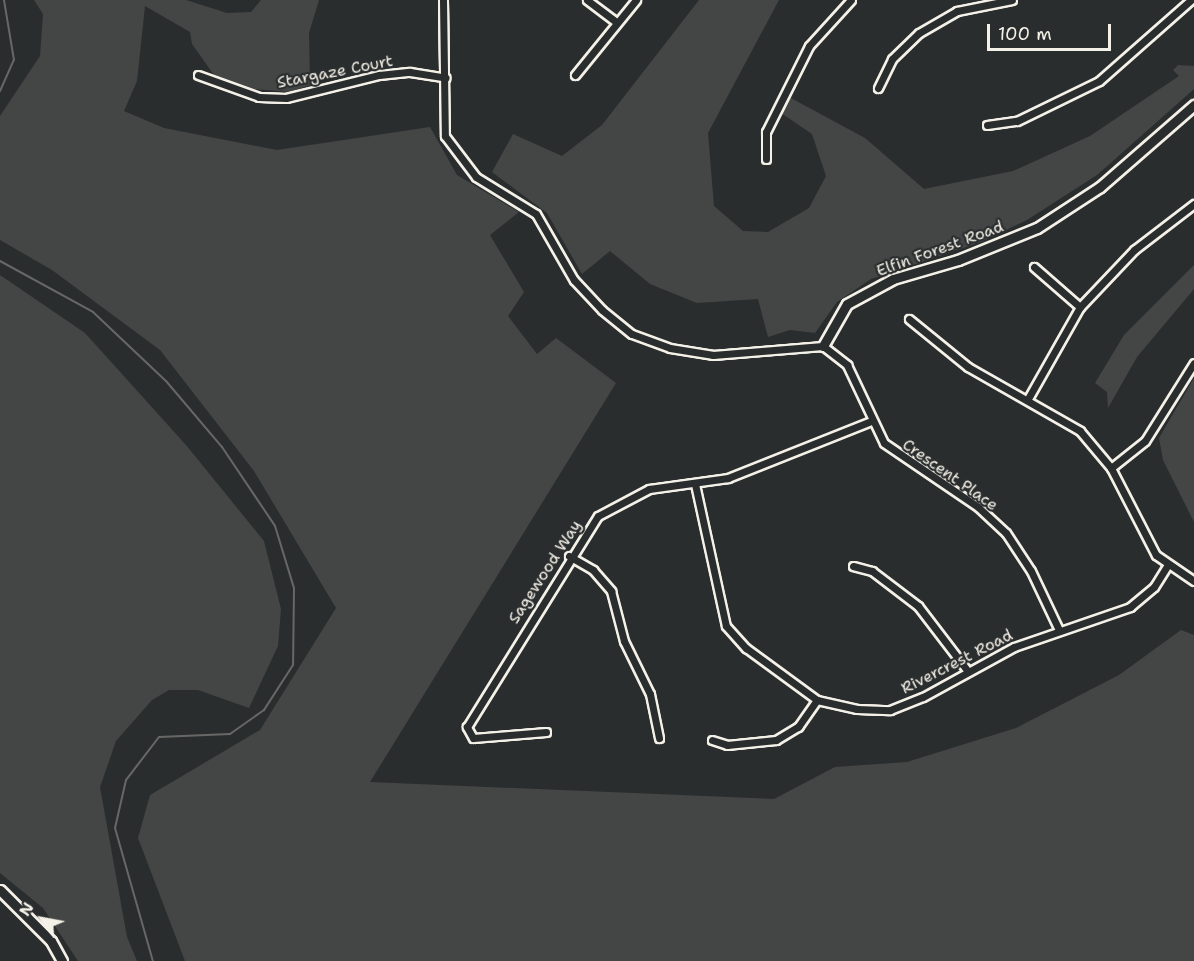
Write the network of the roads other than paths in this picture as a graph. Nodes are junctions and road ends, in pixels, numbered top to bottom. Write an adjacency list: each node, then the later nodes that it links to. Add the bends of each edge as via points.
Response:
1 (443, 0): 10 (street)
2 (587, 0): 7 (street)
3 (636, 0): 7 (street)
4 (851, 0): 14 (street, via 809,46 766,132)
5 (1012, 0): 11 (street, via 957,11 919,33 892,59)
6 (1191, 0): 13 (street, via 1099,81 1017,121)
7 (616, 22): 9 (street)
8 (198, 75): 10 (street, Stargaze Court, via 259,97 286,98 379,75 410,72)
9 (575, 75)
10 (446, 78): 19 (street, via 445,136 457,158 476,177 536,214 574,280 632,334 670,348 713,355)
11 (878, 88)
12 (1194, 105): 19 (street, Elfin Forest Road, via 1100,187 1037,228 958,260 893,279 847,304)
13 (987, 125)
14 (766, 159)
15 (1194, 204): 17 (street, via 1134,250)
16 (1034, 267): 17 (street)
17 (1080, 307): 21 (street)
18 (909, 319): 21 (street, via 968,367)
19 (823, 346): 22 (street, Crescent Place, via 847,365 864,393)
20 (1194, 363): 23 (street, via 1145,441)
21 (1029, 397): 23 (street, via 1080,431)
22 (871, 421): 24 (street, Sagewood Way, via 728,478); 29 (street, Crescent Place, via 884,443 906,462 978,507 1006,533 1031,570)
23 (1112, 468): 26 (street, via 1145,540)
24 (695, 484): 25 (street, Sagewood Way, via 649,489 621,500 598,516); 31 (street, Rivercrest Road, via 726,626 746,648)
25 (569, 556): 32 (street, Sagewood Way, via 466,727 473,738); 33 (street, via 593,570 611,591 624,641 651,694)
26 (1168, 565): 28 (street); 29 (street, Rivercrest Road, via 1154,587 1130,607)
27 (853, 566): 30 (street, via 872,571 918,606)
28 (1194, 581)
29 (1059, 630): 30 (street, Rivercrest Road)
30 (967, 670): 31 (street, Rivercrest Road, via 923,698 890,710)
31 (818, 700): 34 (street, via 798,726 776,740 727,745)
32 (546, 732)
33 (659, 738)
34 (712, 740)
35 (0, 890): 36 (street, via 51,941)
36 (62, 961)

